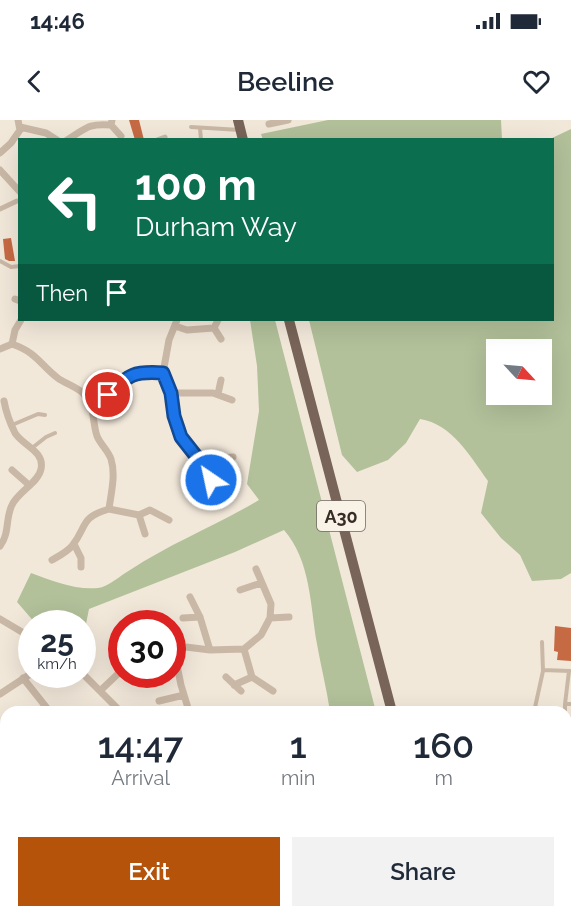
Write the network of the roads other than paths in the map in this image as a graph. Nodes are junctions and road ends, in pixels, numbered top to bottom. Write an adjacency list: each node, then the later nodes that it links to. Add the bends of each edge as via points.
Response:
1 (283, 120): 4 (street)
2 (112, 122): 8 (street); 10 (street, via 86,127)
3 (19, 123): 9 (street); 12 (street, via 11,143)
4 (269, 124)
5 (191, 127): 6 (lane)
6 (200, 128): 7 (lane); 11 (lane)
7 (241, 130)
8 (121, 136)
9 (53, 138)
10 (70, 138)
11 (201, 138)
12 (0, 153)
13 (0, 171): 14 (street)
14 (18, 190)
15 (17, 201): 16 (street)
16 (0, 209)
17 (0, 261): 18 (lane)
18 (18, 266)
19 (20, 321): 25 (street)
20 (218, 321): 23 (street)
21 (290, 321): 89 (main road, A30)
22 (176, 323): 23 (street, via 187,330); 27 (street)
23 (214, 328): 24 (street)
24 (221, 339)
25 (12, 344): 26 (street); 33 (street, via 33,354 59,379 83,393)
26 (0, 349)
27 (163, 373): 29 (street); 33 (street, via 132,375)
28 (221, 380): 30 (street)
29 (171, 393): 30 (street); 39 (street, via 181,437)
30 (218, 394): 31 (street)
31 (232, 400)
32 (3, 403): 35 (street)
33 (91, 404): 45 (street, via 97,438 111,460 114,475)
34 (45, 415): 35 (lane)
35 (12, 425): 37 (street)
36 (55, 433): 37 (lane)
37 (32, 448): 41 (street, via 42,468)
38 (233, 457): 39 (street)
39 (202, 464): 42 (street)
40 (12, 470): 41 (street)
41 (29, 485): 50 (street, via 11,507 8,531)
42 (213, 491): 43 (street); 44 (street)
43 (225, 494)
44 (209, 506)
45 (109, 509): 46 (street); 49 (street, via 89,517)
46 (139, 515): 47 (street, via 150,510); 48 (street)
47 (170, 520)
48 (145, 534)
49 (74, 544): 51 (street); 52 (street)
50 (0, 546)
51 (52, 560)
52 (81, 567)
53 (256, 568): 54 (street)
54 (261, 583): 55 (street); 60 (street, via 271,604)
55 (240, 590)
56 (190, 597): 57 (street)
57 (200, 617): 59 (street); 66 (street)
58 (289, 617): 60 (street)
59 (186, 618)
60 (270, 618): 65 (street, via 261,635)
61 (0, 619): 62 (street)
62 (18, 630)
63 (542, 642): 67 (lane)
64 (186, 647): 66 (street)
65 (244, 648): 66 (street); 70 (street)
66 (210, 650)
67 (543, 670): 68 (lane); 90 (lane)
68 (570, 671): 85 (lane)
69 (226, 677): 74 (street)
70 (252, 677): 74 (street); 76 (street)
71 (273, 680): 76 (street)
72 (18, 681): 82 (street)
73 (108, 683): 79 (street)
74 (234, 685): 80 (street)
75 (96, 686): 79 (street)
76 (263, 686): 81 (street)
77 (31, 688): 86 (street)
78 (182, 688): 83 (street)
79 (101, 690): 87 (street)
80 (241, 691)
81 (273, 691)
82 (0, 694)
83 (184, 695): 84 (street); 88 (street)
84 (159, 701)
85 (568, 704)
86 (45, 706)
87 (116, 706)
88 (187, 706)
89 (390, 706)
90 (535, 706)

